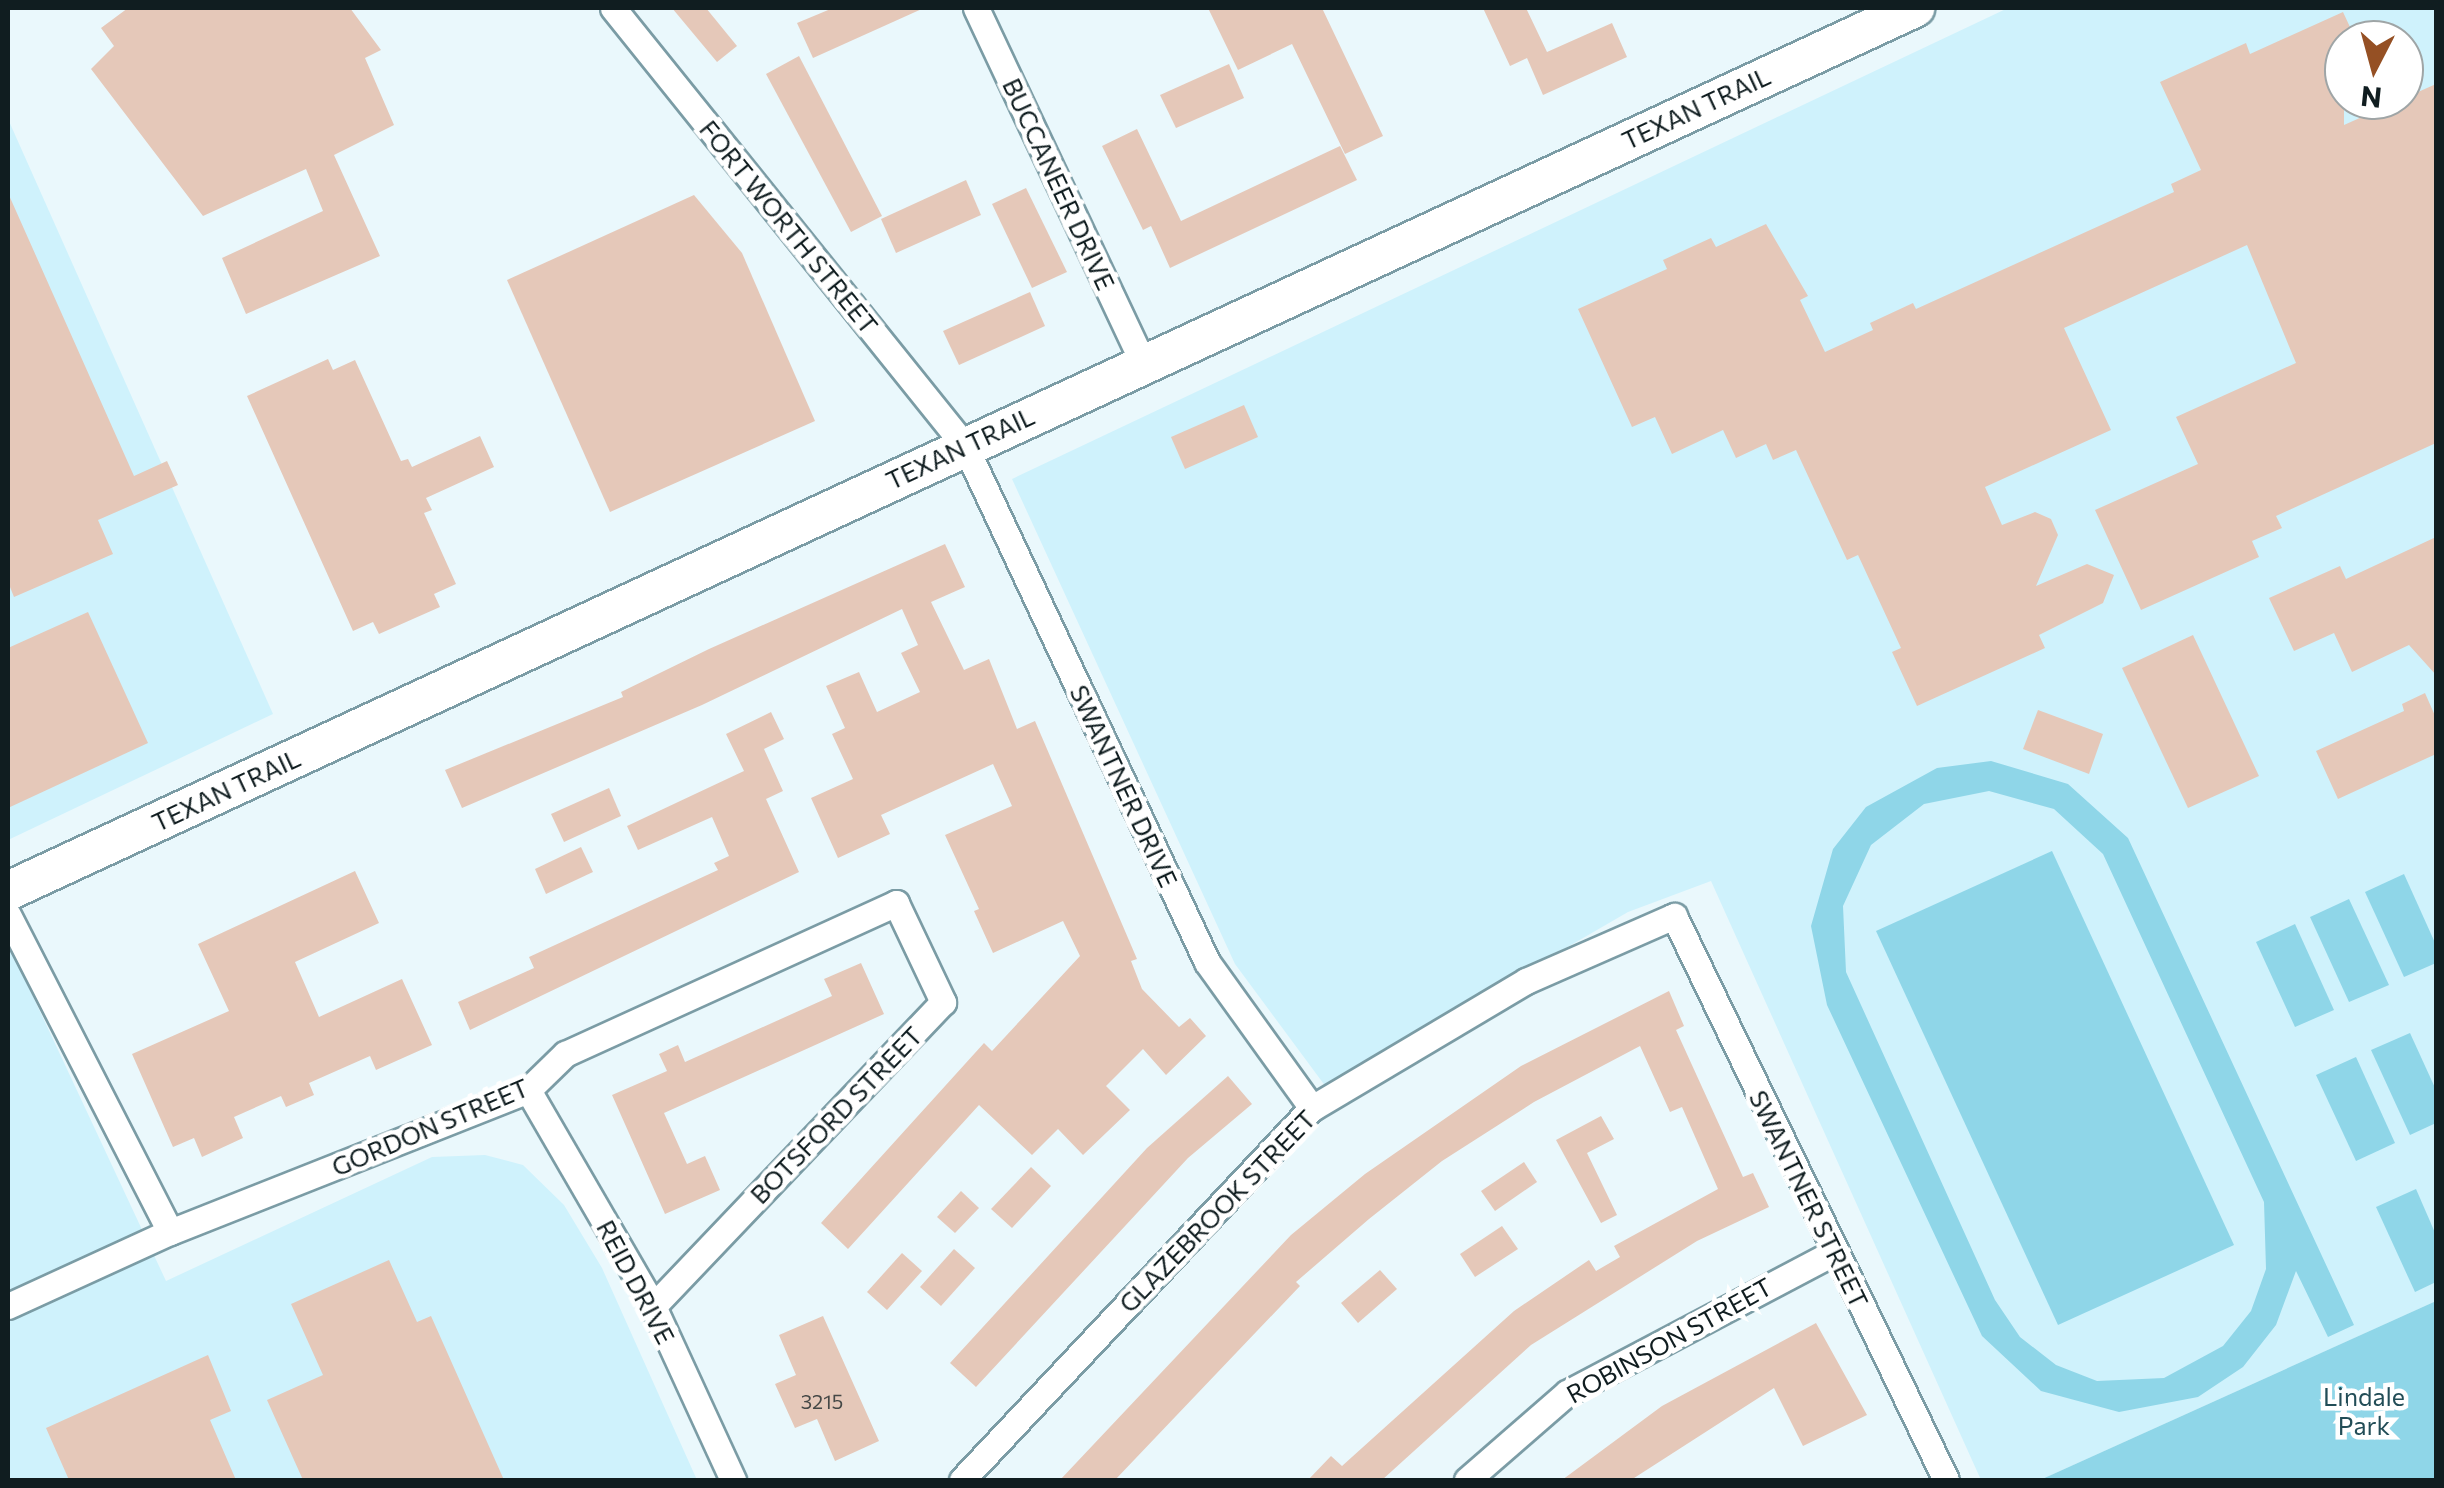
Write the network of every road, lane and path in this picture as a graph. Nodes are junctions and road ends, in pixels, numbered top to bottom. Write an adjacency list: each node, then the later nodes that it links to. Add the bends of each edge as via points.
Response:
1 (613, 8): 5 (street, FORT WORTH STREET)
2 (976, 8): 4 (street, BUCCANEER DRIVE)
3 (1915, 8): 4 (street, TEXAN TRAIL)
4 (1142, 362): 5 (street, TEXAN TRAIL)
5 (965, 446): 6 (street, TEXAN TRAIL); 11 (street, SWANTNER DRIVE, via 1206,962)
6 (8, 891)
7 (896, 903): 10 (street, GORDON STREET, via 564,1054); 15 (street, BOTSFORD STREET, via 943,1002)
8 (8, 916): 12 (street)
9 (1674, 916): 11 (street, GLAZEBROOK STREET, via 1526,982); 13 (street, SWANTNER STREET)
10 (528, 1090): 12 (street, GORDON STREET); 15 (street, REID DRIVE)
11 (1312, 1108): 17 (street, GLAZEBROOK STREET)
12 (170, 1232): 14 (street, GORDON STREET)
13 (1834, 1252): 18 (street, ROBINSON STREET, via 1567,1393); 19 (street, SWANTNER STREET)
14 (8, 1306)
15 (653, 1306): 16 (street, REID DRIVE)
16 (733, 1480)
17 (962, 1480)
18 (1467, 1480)
19 (1946, 1480)

